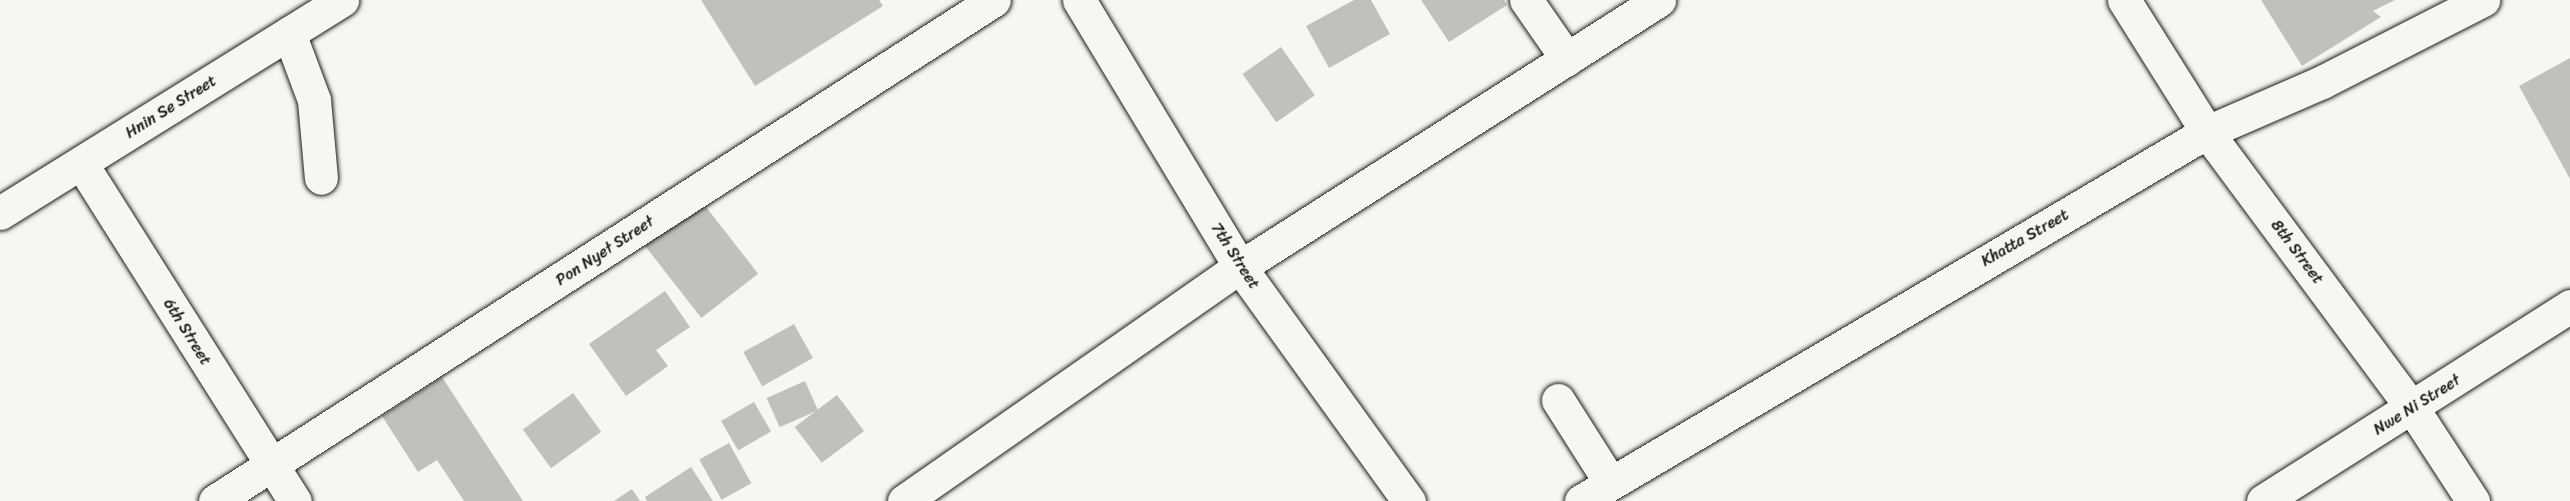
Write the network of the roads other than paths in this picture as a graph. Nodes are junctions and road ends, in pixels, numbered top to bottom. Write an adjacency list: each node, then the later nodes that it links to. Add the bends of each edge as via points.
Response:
1 (342, 0): 8 (street, Hnin Se Street)
2 (994, 0): 18 (street, Pon Nyet Street)
3 (1079, 0): 14 (street, 7th Street)
4 (1526, 0): 9 (street)
5 (1659, 0): 9 (street)
6 (2124, 0): 10 (street, 8th Street)
7 (2483, 0): 10 (street, Khatta Street, via 2322,82)
8 (289, 33): 11 (street, Hnin Se Street); 12 (street, via 314,100)
9 (1567, 59): 14 (street)
10 (2207, 132): 17 (street, 8th Street); 19 (street, Khatta Street)
11 (81, 163): 13 (street, Hnin Se Street); 18 (street, 6th Street)
12 (321, 178)
13 (0, 213)
14 (1240, 267): 22 (street); 23 (street, 7th Street)
15 (2570, 306): 17 (street, Nwe Ni Street)
16 (1558, 400): 19 (street)
17 (2413, 409): 25 (street, Nwe Ni Street); 26 (street, 8th Street)
18 (271, 465): 20 (street, Pon Nyet Street); 21 (street, 6th Street)
19 (1610, 482): 24 (street, Khatta Street)
20 (215, 501)
21 (295, 501)
22 (904, 501)
23 (1409, 501)
24 (1581, 501)
25 (2263, 501)
26 (2473, 501)

